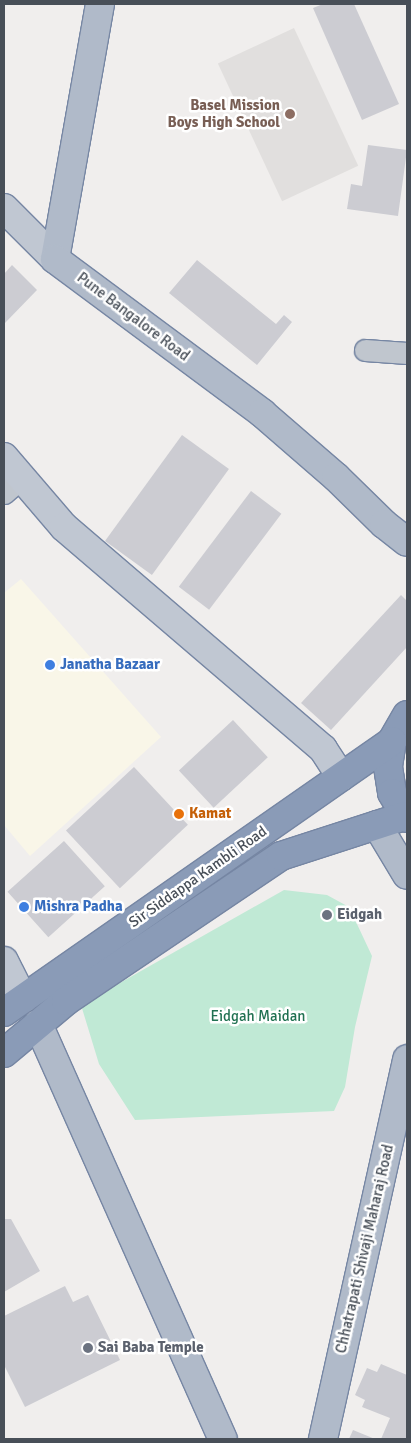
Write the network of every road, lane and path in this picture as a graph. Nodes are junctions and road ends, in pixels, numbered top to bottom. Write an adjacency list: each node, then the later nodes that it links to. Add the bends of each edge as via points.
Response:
1 (100, 4): 3 (main road)
2 (4, 208): 3 (street)
3 (55, 259): 8 (main road, Pune Bangalore Road, via 262,413)
4 (365, 350): 5 (street)
5 (407, 353)
6 (4, 456): 7 (street)
7 (12, 485): 11 (street, via 324,749)
8 (407, 542)
9 (407, 715): 10 (highway)
10 (392, 741): 11 (highway, Sir Siddappa Kambli Road); 12 (highway, via 388,767 392,793)
11 (341, 777): 16 (highway, Sir Siddappa Kambli Road)
12 (406, 817): 13 (highway)
13 (377, 825): 14 (main road); 17 (highway, via 280,856 66,1001)
14 (407, 875)
15 (4, 961): 16 (street)
16 (14, 1005)
17 (38, 1024): 18 (highway); 20 (main road)
18 (4, 1053)
19 (407, 1059): 21 (main road, Chhatrapati Shivaji Maharaj Road)
20 (223, 1439)
21 (323, 1439)

